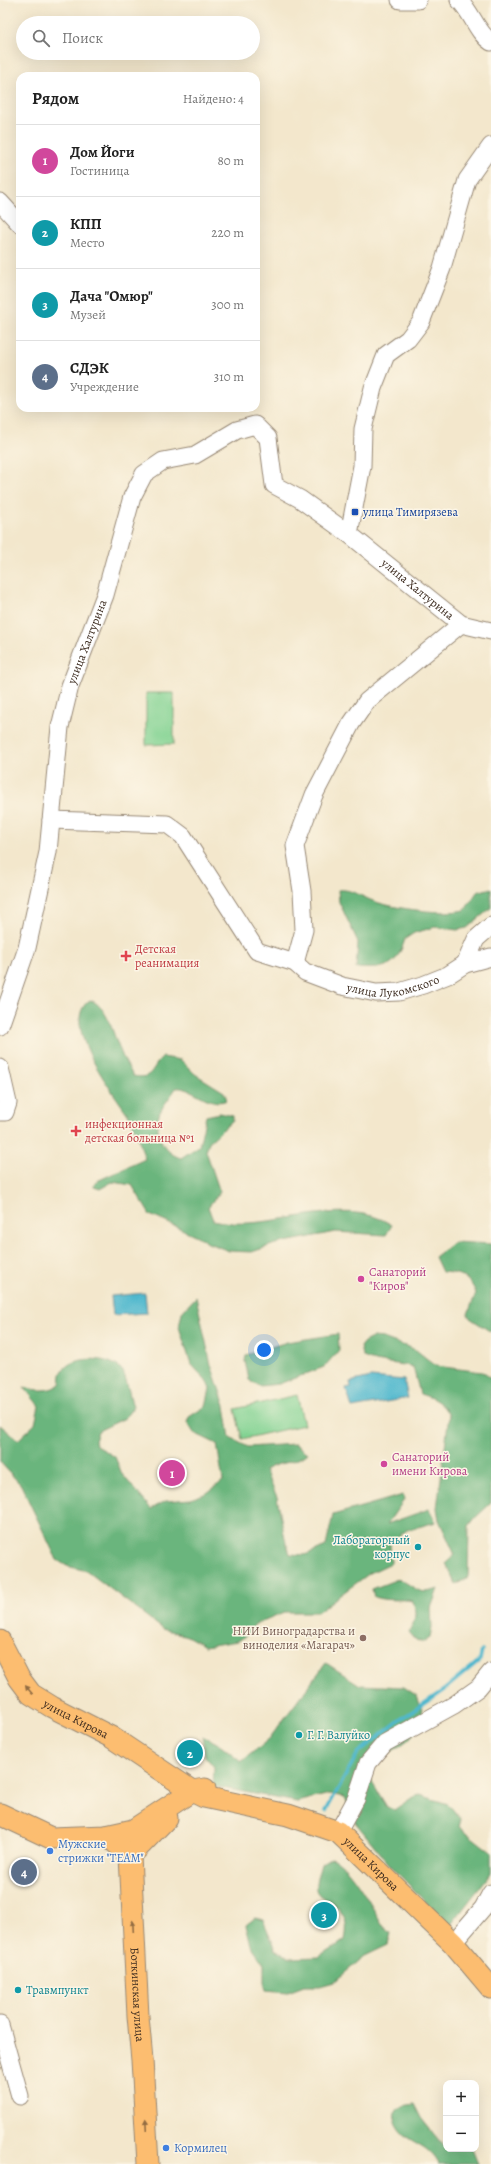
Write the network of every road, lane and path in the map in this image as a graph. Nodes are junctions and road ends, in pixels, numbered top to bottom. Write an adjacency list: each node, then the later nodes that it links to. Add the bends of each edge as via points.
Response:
1 (400, 0): 2 (street)
2 (418, 0)
3 (459, 0): 4 (street)
4 (491, 42)
5 (491, 146): 8 (street, via 467,180 442,268 421,322 408,339 386,355 373,388 363,429 362,466)
6 (0, 202): 7 (street)
7 (16, 220)
8 (349, 534): 9 (street, улица Халтурина); 11 (street, улица Халтурина, via 274,484 268,438 254,425 237,430 195,455 163,461 144,474 132,497 106,595 70,686 60,727)
9 (461, 624): 10 (street, улица Халтурина); 14 (street, via 367,700 351,724 314,795 295,846 302,891 304,930)
10 (491, 631)
11 (51, 820): 14 (street, улица Лукомского, via 167,824 183,836 257,951); 16 (street, улица Халтурина, via 48,852 27,948)
12 (491, 926): 15 (street, via 476,939)
13 (491, 957): 15 (street, улица Лукомского)
14 (295, 963): 15 (street, улица Лукомского, via 304,972 342,986 376,993 399,992 423,985 448,976)
15 (465, 964)
16 (0, 1026)
17 (0, 1068): 18 (street, via 8,1103 5,1112)
18 (0, 1112)
19 (0, 1641): 21 (main road, улица Кирова, one-way to 19, via 111,1737 31,1694 19,1678)
20 (491, 1672): 23 (street, via 478,1688 454,1705 386,1743 368,1763 356,1800)
21 (192, 1791): 23 (main road, улица Кирова, via 204,1797); 24 (main road, via 133,1830); 24 (main road, via 173,1812)
22 (3, 1821): 24 (main road, via 27,1837 54,1843)
23 (340, 1828): 26 (main road, улица Кирова)
24 (117, 1845): 31 (main road, Боткинская улица, one-way to 24, via 142,2060)
25 (491, 1893): 26 (street, via 483,1908)
26 (456, 1939): 27 (main road, улица Кирова); 28 (main road, улица Кирова)
27 (491, 1972)
28 (491, 1988)
29 (0, 2025): 30 (street)
30 (20, 2096)
31 (148, 2164)

